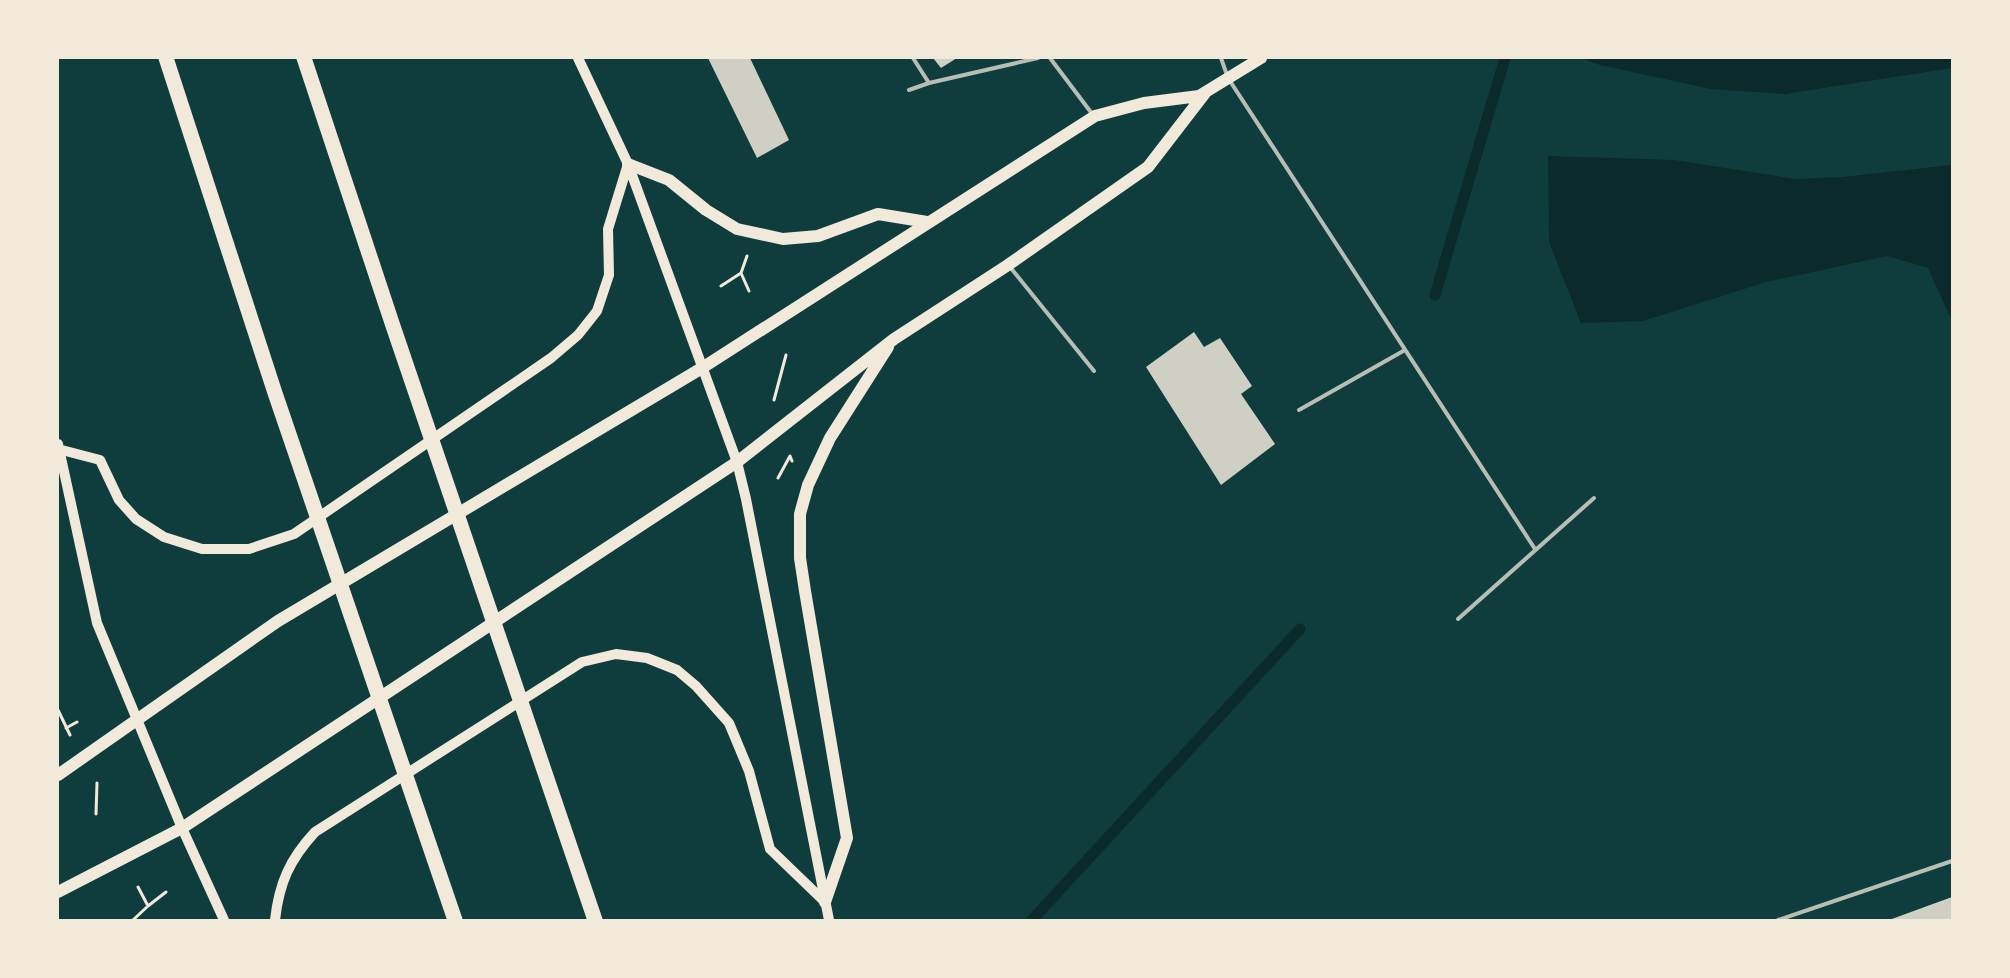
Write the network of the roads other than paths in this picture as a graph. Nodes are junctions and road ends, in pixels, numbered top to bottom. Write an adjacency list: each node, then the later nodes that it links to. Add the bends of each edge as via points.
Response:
1 (166, 58): 35 (highway, via 275,393)
2 (304, 58): 36 (highway)
3 (578, 58): 14 (main road)
4 (913, 58): 10 (lane)
5 (1038, 58): 10 (lane)
6 (1050, 58): 13 (lane)
7 (1221, 58): 9 (lane)
8 (1261, 58): 9 (main road)
9 (1228, 78): 12 (main road); 18 (lane)
10 (929, 83): 11 (lane)
11 (908, 90)
12 (1206, 92): 13 (main road); 16 (main road, via 1148,168)
13 (1095, 116): 15 (main road)
14 (628, 164): 15 (main road, via 669,180 706,210 737,229 783,239 818,236 878,214); 19 (main road); 22 (main road, via 608,229 609,275 597,311 578,335 551,358 294,534 249,549 202,549 164,537 136,519 118,500 100,460)
15 (927, 222): 19 (main road)
16 (1008, 266): 17 (main road); 20 (lane)
17 (894, 339): 23 (main road); 32 (main road, via 830,438 808,485 800,514 800,558 847,838)
18 (1405, 350): 21 (lane); 25 (lane)
19 (702, 368): 23 (main road); 27 (main road, via 278,621)
20 (1094, 371)
21 (1299, 410)
22 (58, 447): 27 (main road, via 97,623)
23 (737, 462): 29 (main road); 32 (main road)
24 (1594, 498): 25 (lane)
25 (1536, 549): 26 (lane)
26 (1458, 619)
27 (137, 719): 28 (main road); 29 (main road)
28 (58, 775)
29 (182, 828): 31 (main road); 33 (main road)
30 (1952, 861): 38 (lane)
31 (58, 892)
32 (825, 902): 34 (main road, via 770,849 749,771 729,723 677,670 647,658 616,654 582,662 315,832 298,851 287,871); 37 (main road)
33 (224, 920)
34 (275, 920)
35 (455, 920)
36 (595, 920)
37 (829, 920)
38 (1778, 920)

